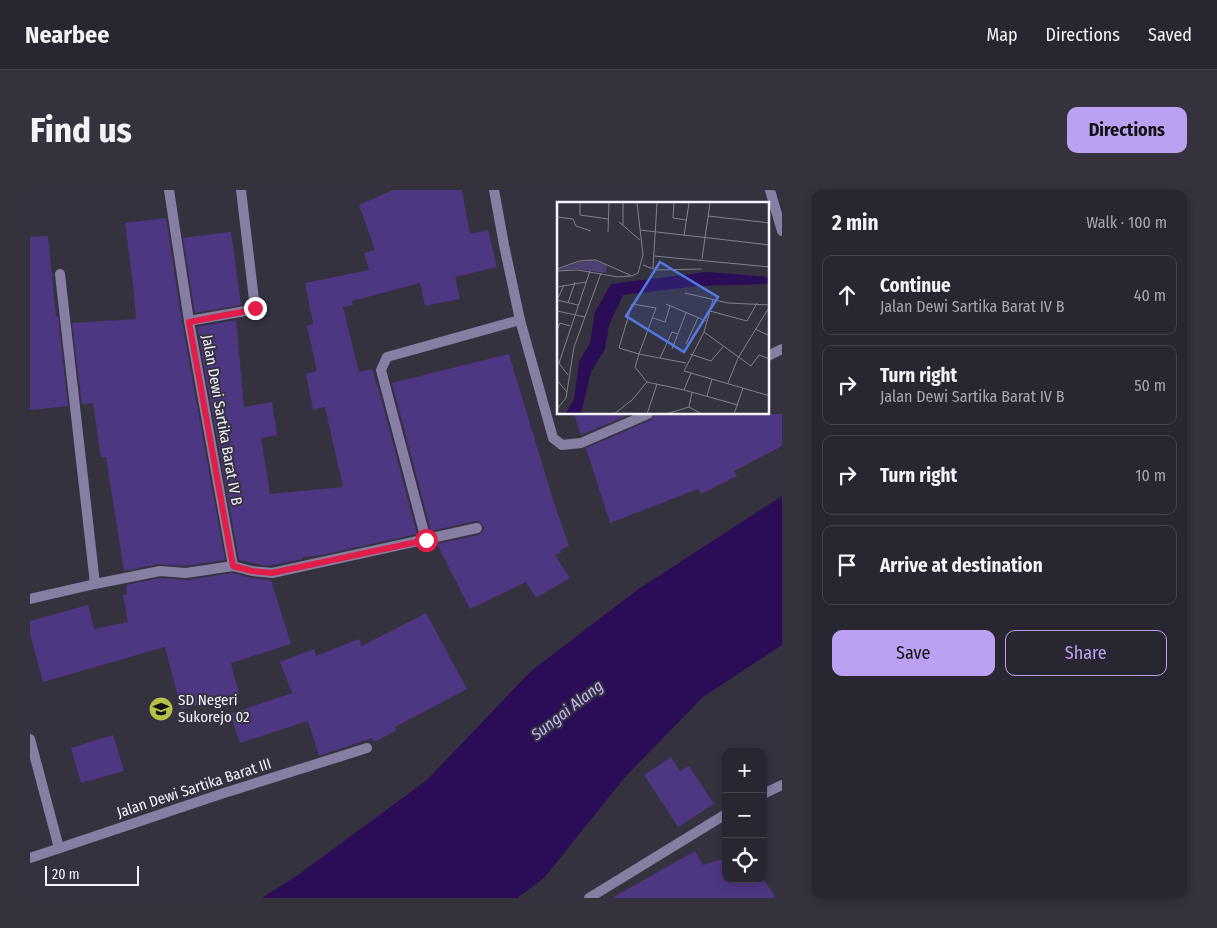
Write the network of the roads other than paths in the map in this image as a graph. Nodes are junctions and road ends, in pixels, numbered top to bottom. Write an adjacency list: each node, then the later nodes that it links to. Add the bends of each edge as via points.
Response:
1 (169, 190): 8 (street, Jalan Dewi Sartika Barat IV B)
2 (241, 190): 8 (street, via 255,308)
3 (494, 190): 7 (street)
4 (770, 190): 5 (street)
5 (782, 231)
6 (60, 274): 15 (street)
7 (520, 320): 11 (street, via 550,427 562,446 581,443); 13 (street, via 387,357 382,370)
8 (189, 322): 14 (street, Jalan Dewi Sartika Barat IV B)
9 (782, 349): 10 (street)
10 (770, 355)
11 (646, 415)
12 (477, 528): 13 (street)
13 (426, 540): 14 (street, via 272,573)
14 (233, 566): 15 (street, via 186,573 160,571)
15 (95, 584): 16 (street)
16 (30, 599)
17 (30, 739): 22 (street)
18 (368, 748): 22 (street, Jalan Dewi Sartika Barat III)
19 (782, 785): 20 (street)
20 (765, 793)
21 (722, 816): 24 (street)
22 (59, 848): 23 (street, Jalan Dewi Sartika Barat III)
23 (30, 858)
24 (589, 898)

